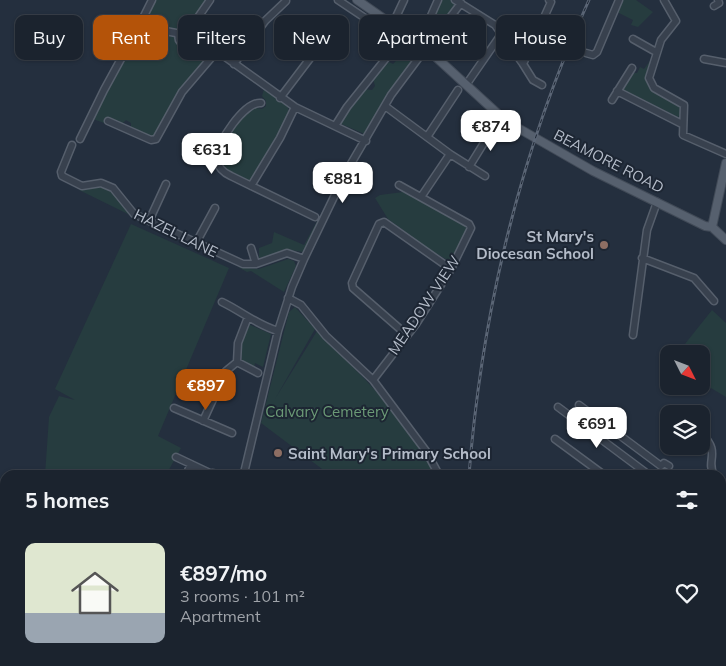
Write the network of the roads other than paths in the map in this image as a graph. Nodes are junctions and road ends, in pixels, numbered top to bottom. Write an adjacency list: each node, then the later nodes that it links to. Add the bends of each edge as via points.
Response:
1 (152, 0): 13 (street)
2 (210, 0): 14 (street)
3 (338, 0): 15 (street)
4 (357, 0): 12 (main road, BEAMORE ROAD)
5 (404, 0): 18 (street)
6 (438, 0): 19 (street)
7 (619, 0): 25 (street, via 597,52 593,55)
8 (664, 0): 24 (street, via 676,21)
9 (286, 1): 36 (street, via 272,8)
10 (551, 1): 37 (street)
11 (458, 2): 20 (street); 21 (street)
12 (369, 9): 16 (street); 17 (main road, BEAMORE ROAD)
13 (144, 15)
14 (201, 15)
15 (361, 15)
16 (365, 15)
17 (378, 15)
18 (397, 15)
19 (434, 15)
20 (448, 15)
21 (496, 26)
22 (633, 39): 24 (street)
23 (496, 42): 39 (street)
24 (656, 52): 49 (street, via 649,72 650,83 684,105)
25 (586, 53)
26 (704, 59): 35 (street)
27 (121, 60): 52 (street)
28 (209, 60): 48 (street, via 182,92 159,137 151,140 127,126)
29 (229, 60): 36 (street)
30 (308, 60): 43 (street)
31 (390, 60): 51 (street)
32 (415, 60): 46 (street)
33 (441, 60): 39 (main road, BEAMORE ROAD)
34 (520, 60): 37 (street)
35 (726, 63)
36 (234, 64): 43 (street)
37 (523, 64): 40 (street, via 533,80)
38 (632, 68): 42 (street)
39 (466, 84): 67 (main road, BEAMORE ROAD, via 498,114 526,132 593,171)
40 (542, 85)
41 (458, 90): 54 (street)
42 (617, 91): 44 (street); 49 (street)
43 (280, 98): 47 (street)
44 (612, 100)
45 (261, 103): 65 (street, via 253,104 234,122 217,158 226,174)
46 (385, 106): 54 (street); 56 (street)
47 (294, 107): 51 (street); 65 (street, via 280,138)
48 (108, 121)
49 (682, 124): 59 (street, via 687,138)
50 (495, 125): 61 (street)
51 (335, 126): 56 (street)
52 (84, 131): 53 (street); 55 (street)
53 (92, 134)
54 (428, 137): 58 (street)
55 (80, 139)
56 (366, 141): 76 (street, via 340,184)
57 (72, 145): 70 (street, HAZEL LANE, via 61,172 64,179 82,186 102,183 113,188 130,211)
58 (450, 154): 61 (street); 66 (street)
59 (726, 154)
60 (726, 163): 71 (main road)
61 (470, 167): 62 (street)
62 (485, 176)
63 (166, 184): 70 (street)
64 (399, 185): 66 (street, MEADOW VIEW)
65 (251, 186): 69 (street)
66 (421, 197): 78 (street, MEADOW VIEW, via 471,228)
67 (658, 202): 71 (main road, BEAMORE ROAD); 75 (street, via 648,223)
68 (215, 208): 73 (street)
69 (315, 217)
70 (149, 221): 73 (street, HAZEL LANE)
71 (712, 227): 72 (main road)
72 (726, 240)
73 (196, 243): 77 (street, HAZEL LANE, via 243,264)
74 (251, 248): 77 (street)
75 (642, 258): 80 (street, via 694,278); 85 (street)
76 (304, 259): 77 (street, HAZEL LANE, via 287,254); 79 (street)
77 (256, 264)
78 (451, 269): 83 (street, via 398,230 384,222 379,224 352,282 353,288); 88 (street, MEADOW VIEW, via 416,324)
79 (290, 298): 84 (street); 88 (street, via 301,305 326,336)
80 (714, 301)
81 (222, 302): 82 (street)
82 (248, 317): 84 (street); 86 (street, via 238,343)
83 (400, 329)
84 (278, 331): 101 (street)
85 (633, 335)
86 (236, 362): 87 (street); 92 (street, via 226,371)
87 (258, 373)
88 (373, 380): 102 (street, via 426,451)
89 (579, 404): 98 (street, via 661,466 664,463)
90 (558, 406): 104 (street)
91 (174, 408): 92 (street)
92 (203, 421): 93 (street)
93 (232, 433)
94 (555, 439): 103 (street)
95 (710, 444): 105 (street, via 714,454)
96 (176, 457): 97 (street)
97 (191, 464): 99 (street); 100 (street)
98 (669, 466)
99 (188, 470)
100 (204, 470)
101 (246, 470)
102 (436, 470)
103 (597, 470)
104 (642, 470)
105 (712, 470)

